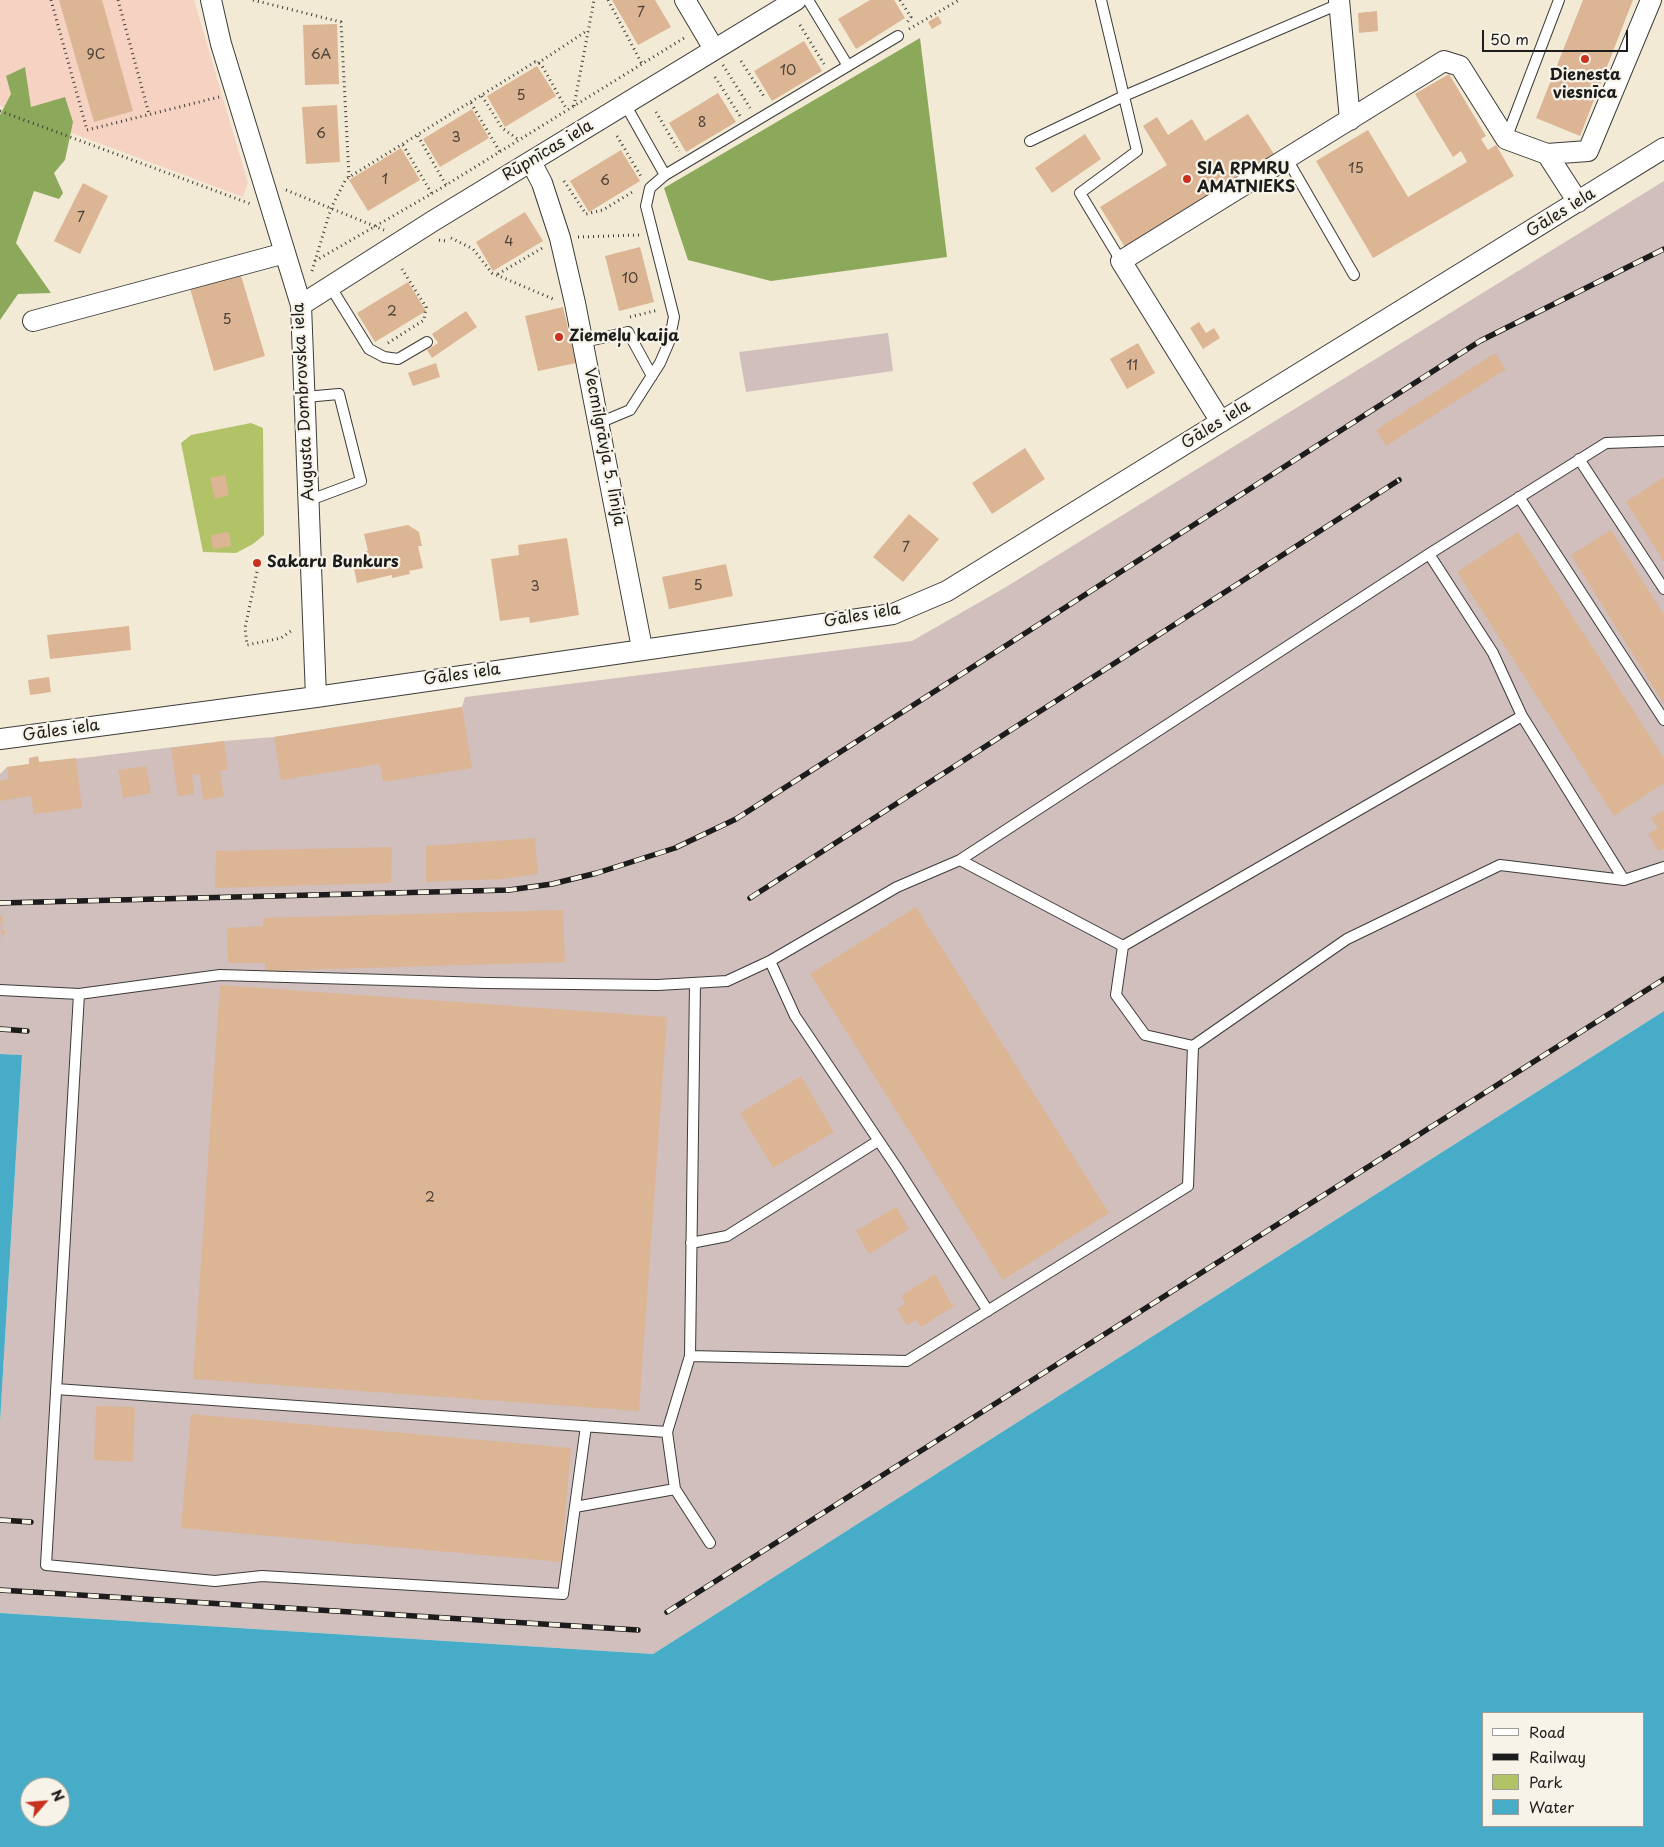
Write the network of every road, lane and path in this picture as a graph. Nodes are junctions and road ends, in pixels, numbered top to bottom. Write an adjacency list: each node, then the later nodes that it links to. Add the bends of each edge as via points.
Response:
1 (51, 0): 37 (path, via 87,130)
2 (118, 0): 37 (path)
3 (211, 0): 27 (street, Augusta Dombrovska iela)
4 (254, 0): 54 (path, via 342,22)
5 (594, 0): 18 (path)
6 (608, 0): 23 (path)
7 (685, 0): 17 (street)
8 (796, 0): 20 (street, Rūpnīcas iela)
9 (808, 0): 25 (lane)
10 (900, 0): 19 (path, via 911,17)
11 (959, 0): 19 (path)
12 (1104, 0): 29 (lane)
13 (1558, 0): 43 (lane)
14 (1651, 0): 49 (street, via 1588,151)
15 (1339, 2): 29 (lane); 39 (street)
16 (800, 25): 24 (path)
17 (701, 28): 20 (street); 23 (path)
18 (588, 29): 22 (path); 33 (path)
19 (900, 31): 25 (lane)
20 (714, 50): 32 (street, Rūpnīcas iela); 38 (path)
21 (741, 61): 30 (path)
22 (538, 62): 28 (path); 34 (path)
23 (642, 64): 33 (path)
24 (825, 66)
25 (848, 66): 38 (lane)
26 (715, 77): 40 (path, via 741,118)
27 (236, 92): 37 (path); 63 (street, Augusta Dombrovska iela)
28 (482, 96): 31 (path); 44 (path, via 502,128)
29 (1124, 96): 45 (lane); 71 (lane, via 1137,151 1080,193)
30 (767, 102)
31 (471, 103): 41 (path); 48 (path)
32 (625, 104): 52 (street, Rūpnīcas iela); 53 (lane)
33 (574, 106): 34 (path)
34 (567, 110): 44 (path)
35 (0, 111): 63 (path)
36 (656, 112): 50 (path)
37 (149, 114)
38 (758, 120): 53 (lane)
39 (1350, 120): 43 (street, via 1444,61 1460,66); 51 (street)
40 (741, 124)
41 (418, 136): 46 (path); 57 (path)
42 (617, 136): 56 (path, via 643,179)
43 (1506, 139): 49 (street)
44 (518, 140): 48 (path)
45 (1030, 141)
46 (403, 145): 54 (path); 60 (path)
47 (1664, 148): 61 (street, Gāles iela)
48 (500, 152): 57 (path)
49 (1547, 154): 61 (street)
50 (681, 155)
51 (1287, 159): 71 (street); 74 (lane)
52 (531, 162): 66 (street, Vecmīlgrāvja 5. līnija, via 542,183); 67 (street, Rūpnīcas iela)
53 (665, 175): 84 (lane, via 650,188 646,206 674,317 669,342)
54 (349, 177): 62 (path)
55 (562, 180): 58 (path, via 586,214 603,210)
56 (640, 184)
57 (446, 185): 60 (path)
58 (638, 189)
59 (296, 194): 62 (path)
60 (432, 194): 64 (path)
61 (1578, 202): 86 (street, Gāles iela)
62 (331, 208): 64 (path); 70 (path)
63 (272, 212): 69 (street, Augusta Dombrovska iela)
64 (377, 227): 67 (path); 70 (path)
65 (451, 238): 73 (path, via 473,249 492,273)
66 (560, 238): 68 (path, via 639,234); 73 (path); 77 (street, Vecmīlgrāvja 5. līnija)
67 (406, 239): 75 (street, Rūpnīcas iela)
68 (641, 244)
69 (285, 253): 78 (street, Augusta Dombrovska iela); 80 (street)
70 (315, 261): 78 (path)
71 (1121, 261): 86 (street)
72 (402, 268): 83 (path, via 426,307 424,320)
73 (498, 274): 77 (path, via 567,305)
74 (1354, 275)
75 (330, 286): 78 (street, Rūpnīcas iela); 81 (lane, via 369,349 384,357 398,359)
76 (656, 302): 79 (path, via 658,310)
77 (575, 303): 82 (street, Vecmīlgrāvja 5. līnija)
78 (301, 305): 85 (street, Augusta Dombrovska iela)
79 (629, 317)
80 (33, 321)
81 (427, 342)
82 (584, 342): 84 (lane, via 628,332); 87 (street, Vecmīlgrāvja 5. līnija)
83 (386, 344)
84 (652, 376): 87 (lane, via 630,410)
85 (305, 396): 91 (street, Augusta Dombrovska iela); 91 (lane, via 339,394 361,481)
86 (1221, 422): 96 (street, Gāles iela, via 947,592 893,614)
87 (599, 423): 96 (street, Vecmīlgrāvja 5. līnija)
88 (1664, 441): 89 (lane, via 1606,443)
89 (1579, 460): 90 (lane); 94 (lane)
90 (1519, 497): 92 (lane); 99 (lane)
91 (310, 500): 97 (street, Augusta Dombrovska iela)
92 (1429, 554): 98 (lane, via 1493,653); 101 (lane)
93 (258, 568): 95 (path, via 245,628 247,645 281,638)
94 (1664, 589)
95 (298, 624)
96 (642, 648): 97 (street, Gāles iela)
97 (316, 696): 100 (street, Gāles iela)
98 (1522, 716): 103 (lane); 104 (lane)
99 (1664, 720)
100 (0, 739)
101 (960, 860): 104 (lane); 105 (lane, via 897,887)
102 (1664, 867): 103 (lane)
103 (1624, 880): 109 (lane, via 1500,865 1347,939)
104 (1123, 946): 109 (lane, via 1116,995 1145,1035)
105 (770, 962): 106 (lane, via 727,981); 110 (lane, via 795,1016)
106 (695, 983): 108 (lane, via 486,983 220,975); 111 (lane)
107 (0, 990): 108 (lane)
108 (79, 994): 114 (lane)
109 (1193, 1046): 112 (lane, via 1188,1186)
110 (878, 1141): 111 (lane, via 726,1236); 112 (lane)
111 (691, 1243): 113 (lane)
112 (988, 1311): 113 (lane, via 907,1361)
113 (690, 1356): 116 (lane)
114 (56, 1389): 115 (lane); 118 (lane, via 46,1565 215,1581 262,1576 563,1594)
115 (586, 1426): 116 (lane); 118 (lane)
116 (667, 1432): 117 (lane)
117 (675, 1489): 118 (lane); 119 (lane)
118 (575, 1507)
119 (710, 1543)

